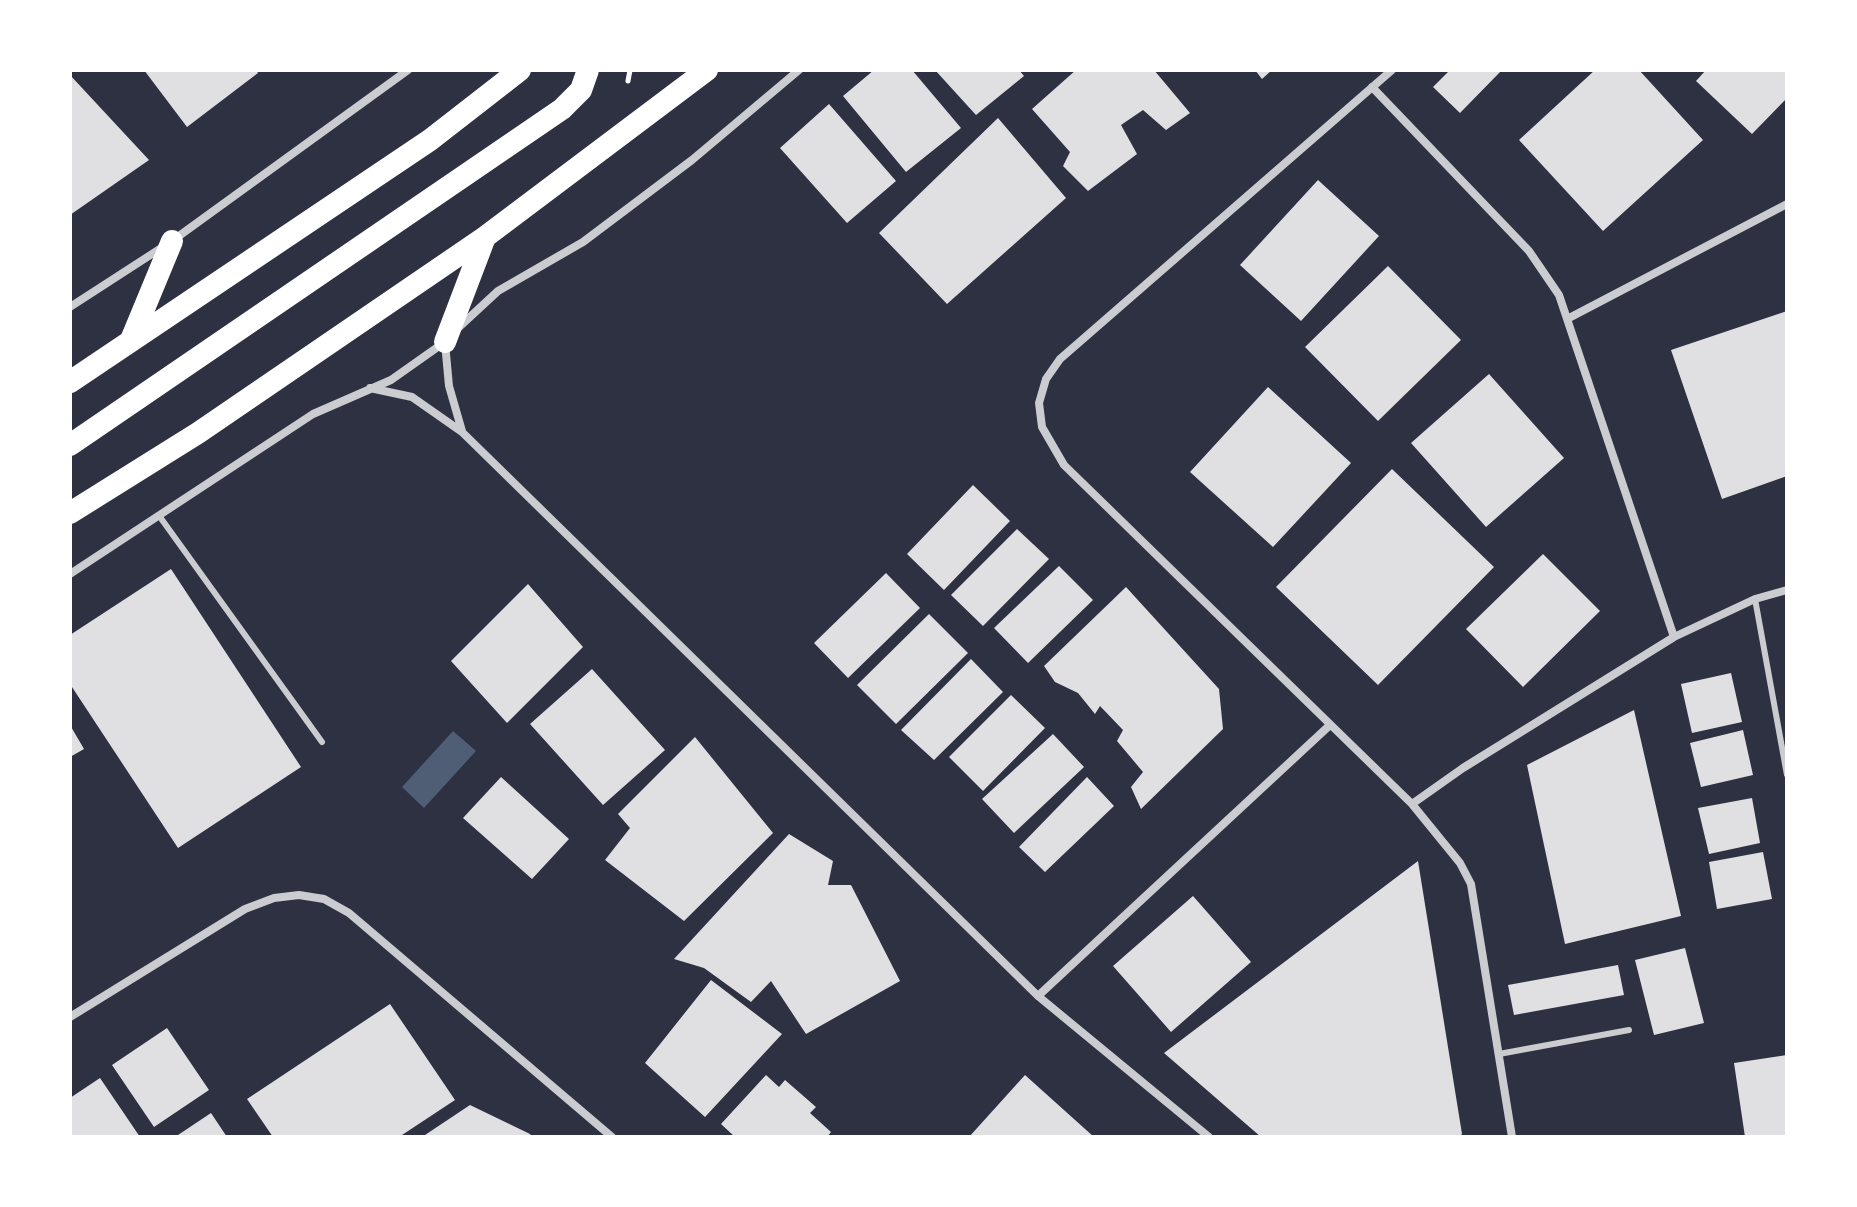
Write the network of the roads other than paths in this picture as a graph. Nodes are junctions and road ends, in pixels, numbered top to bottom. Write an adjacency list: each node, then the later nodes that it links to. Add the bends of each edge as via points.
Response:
1 (408, 70): 10 (street)
2 (520, 70): 13 (highway, via 430,140)
3 (588, 70): 18 (highway, via 581,90 562,109)
4 (799, 70): 14 (street, via 583,242 498,291)
5 (1392, 70): 7 (street)
6 (703, 71): 9 (highway)
7 (1372, 87): 12 (street, via 1529,251); 25 (street, via 1060,359 1046,379 1039,403 1042,427 1064,465)
8 (1787, 204): 12 (street)
9 (485, 237): 14 (highway); 19 (highway, via 198,433)
10 (172, 241): 11 (street); 13 (highway)
11 (70, 307)
12 (1569, 318): 24 (street)
13 (131, 340): 15 (highway)
14 (445, 342): 16 (street, via 410,370); 17 (street, via 449,386)
15 (70, 382)
16 (370, 388): 17 (street, via 412,397); 20 (street, via 313,414)
17 (462, 432): 29 (street)
18 (70, 445)
19 (70, 513)
20 (160, 517): 21 (street); 26 (lane)
21 (70, 574)
22 (1787, 590): 23 (street)
23 (1755, 599): 24 (street); 27 (lane)
24 (1674, 637): 28 (street)
25 (1330, 725): 28 (street); 29 (street)
26 (322, 742)
27 (1787, 775)
28 (1412, 804): 32 (street, via 1471,884)
29 (1038, 996): 34 (street)
30 (70, 1017): 33 (street, via 245,909 274,898 324,899 349,913)
31 (1629, 1030): 32 (lane)
32 (1499, 1054): 35 (street)
33 (612, 1137)
34 (1209, 1137)
35 (1512, 1137)

